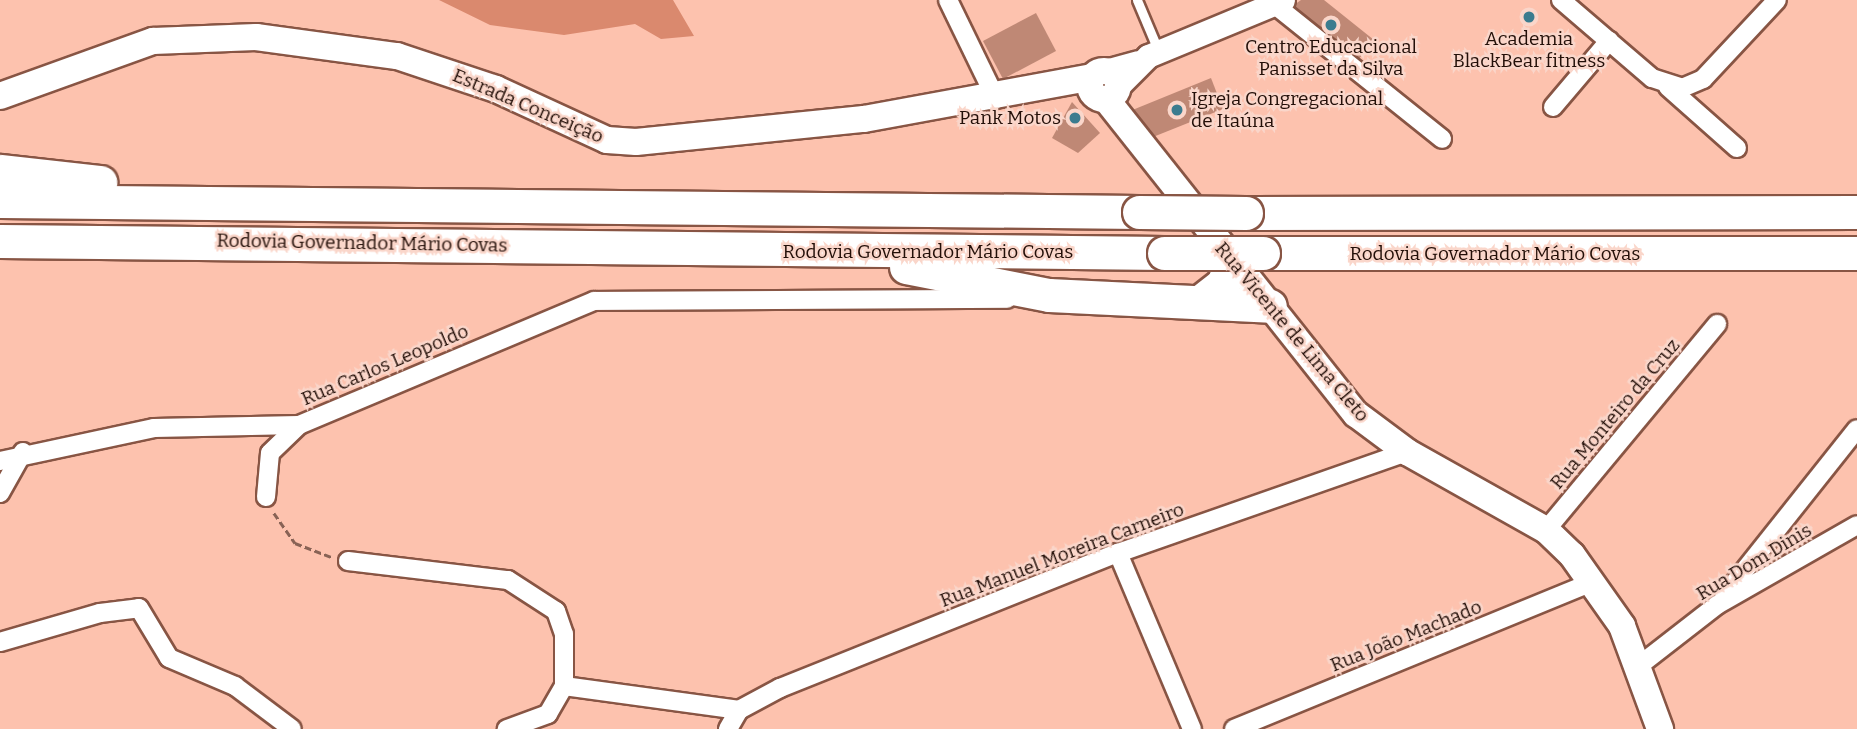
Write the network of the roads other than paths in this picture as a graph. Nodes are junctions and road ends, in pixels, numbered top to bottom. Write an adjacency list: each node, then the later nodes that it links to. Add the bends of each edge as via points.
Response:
1 (948, 0): 11 (street)
2 (1137, 0): 7 (lane)
3 (1561, 0): 6 (street)
4 (1777, 0): 9 (street, via 1703,79)
5 (1279, 3): 7 (street); 13 (street)
6 (1609, 41): 9 (street); 12 (street)
7 (1159, 51): 8 (street)
8 (1099, 86): 11 (main road, Estrada Conceição); 22 (main road, Rua Vicente de Lima Cleto, via 1125,124)
9 (1668, 88): 14 (street)
10 (0, 96): 11 (main road, Estrada Conceição, via 153,41 207,36 397,56 496,89 607,140 725,135)
11 (996, 99)
12 (1553, 107)
13 (1442, 139)
14 (1737, 148)
15 (0, 171): 17 (highway, via 106,183 273,185)
16 (0, 201): 17 (highway, Rodovia Governador Mário Covas)
17 (416, 203): 18 (highway, Rodovia Governador Mário Covas, bridge, via 1246,213)
18 (1857, 212)
19 (0, 241): 20 (highway, Rodovia Governador Mário Covas)
20 (754, 250): 22 (highway, Rodovia Governador Mário Covas, bridge); 23 (highway, via 902,267)
21 (1857, 253): 22 (highway, Rodovia Governador Mário Covas)
22 (1248, 257): 24 (highway); 25 (main road, Rua Vicente de Lima Cleto)
23 (1049, 295): 24 (highway); 27 (street, Rua Carlos Leopoldo, via 594,300)
24 (1201, 301): 25 (highway)
25 (1270, 306): 30 (main road, Rua Vicente de Lima Cleto, via 1356,414)
26 (1717, 324): 35 (street, Rua Monteiro da Cruz)
27 (299, 425): 29 (street, via 154,428); 33 (street, Rua Carlos Leopoldo, via 270,453)
28 (1857, 429): 39 (street)
29 (23, 452): 31 (street); 32 (street)
30 (1407, 452): 35 (main road, Rua Vicente de Lima Cleto); 36 (street, Rua Manuel Moreira Carneiro)
31 (0, 461)
32 (0, 493)
33 (266, 497)
34 (1857, 526): 39 (street, Rua Dom Dinis)
35 (1546, 530): 38 (main road, Rua Vicente de Lima Cleto)
36 (1118, 553): 43 (street, Rua Manuel Moreira Carneiro); 47 (street)
37 (348, 561): 42 (street, via 459,570 537,594 556,611 564,634)
38 (1594, 581): 41 (main road, Rua Vicente de Lima Cleto); 48 (street, Rua João Machado)
39 (1717, 605): 41 (street, Rua Dom Dinis)
40 (0, 642): 44 (street, via 100,613 139,608 169,658 234,686)
41 (1641, 664): 49 (main road, Rua Vicente de Lima Cleto)
42 (564, 686): 43 (street); 45 (street, via 548,714)
43 (739, 710): 46 (street)
44 (292, 729)
45 (507, 729)
46 (728, 729)
47 (1192, 729)
48 (1234, 729)
49 (1660, 729)

